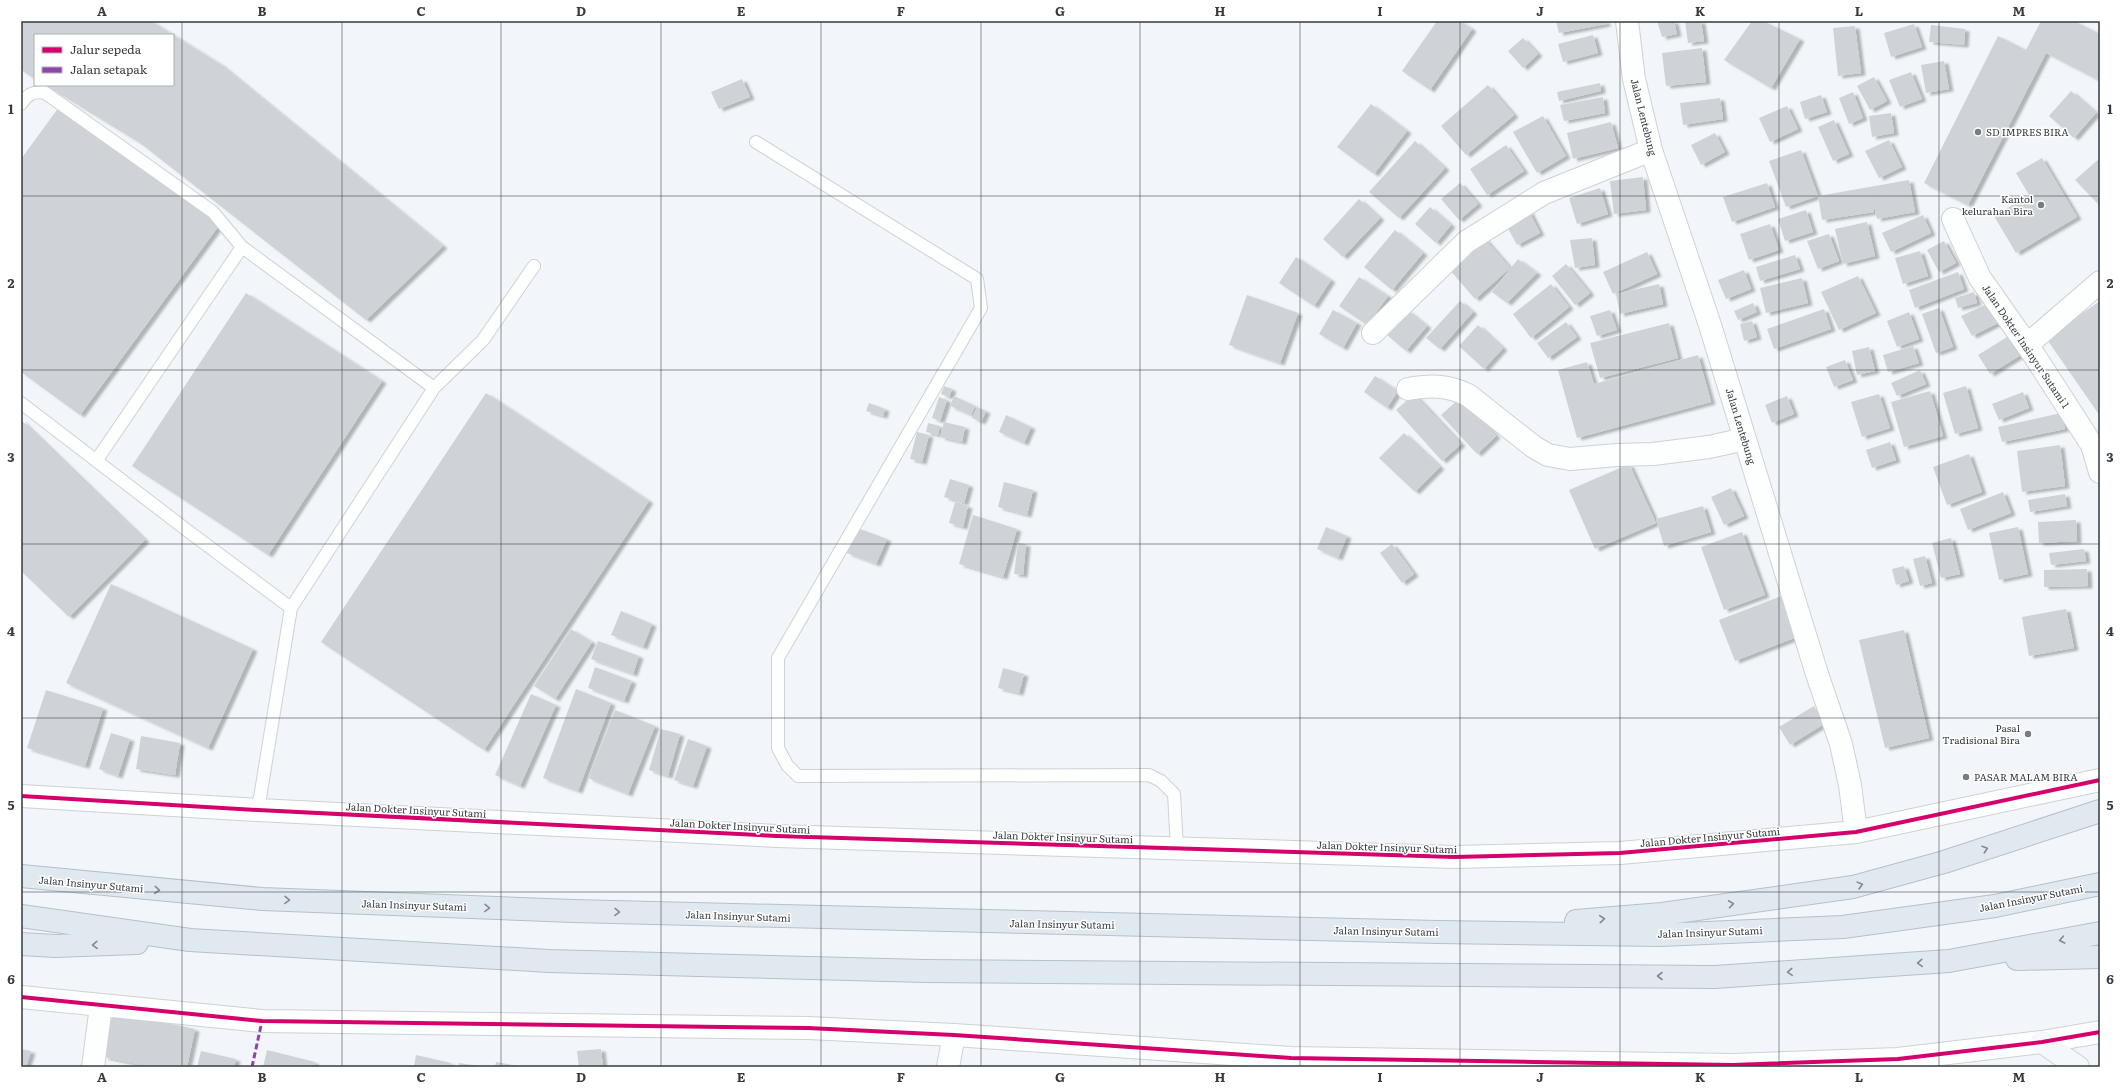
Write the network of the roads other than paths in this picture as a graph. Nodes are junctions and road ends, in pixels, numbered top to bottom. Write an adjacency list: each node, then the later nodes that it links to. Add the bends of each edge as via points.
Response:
1 (1627, 21): 4 (street, Jalan Lentebung, via 1634,79)
2 (21, 104): 6 (lane, via 27,95 44,92 213,212)
3 (756, 142): 23 (lane, via 977,279 980,308 778,658 778,748 787,765 798,776 1149,775 1161,781 1174,794)
4 (1651, 150): 9 (street, via 1544,193 1466,242); 14 (street, Jalan Lentebung)
5 (1953, 219): 10 (street, Jalan Dokter Insinyur Sutami 1, via 1980,278)
6 (242, 247): 11 (lane); 15 (lane)
7 (534, 266): 11 (lane, via 483,340)
8 (2100, 282): 10 (street)
9 (1373, 333)
10 (2027, 345): 16 (street, Jalan Dokter Insinyur Sutami 1, via 2092,445)
11 (434, 388): 17 (lane)
12 (1408, 389): 14 (street, via 1428,385 1455,389 1468,395 1534,447 1548,455 1570,459 1709,448)
13 (21, 403): 15 (lane)
14 (1745, 439): 22 (street, Jalan Lentebung, via 1841,744)
15 (96, 461): 17 (lane)
16 (2100, 472)
17 (292, 608): 20 (lane)
18 (2100, 780): 22 (street, Jalan Dokter Insinyur Sutami)
19 (21, 796): 20 (street, Jalan Dokter Insinyur Sutami)
20 (258, 810): 23 (street, Jalan Dokter Insinyur Sutami, via 776,836)
21 (2100, 811): 27 (highway, one-way to 21, via 1662,914 1853,887 1944,862)
22 (1856, 832): 23 (street, Jalan Dokter Insinyur Sutami, via 1620,853 1447,857)
23 (1177, 848)
24 (21, 876): 27 (highway, Jalan Insinyur Sutami, one-way to 27, via 262,899 310,901 573,911)
25 (2100, 884): 27 (highway, Jalan Insinyur Sutami, via 1995,906 1843,928 1660,935)
26 (21, 916): 29 (highway)
27 (1438, 932)
28 (2100, 933): 32 (highway, one-way to 32)
29 (190, 940): 30 (highway, one-way to 30, via 55,946); 32 (highway, one-way to 29, via 1715,977 925,971 549,961)
30 (21, 944)
31 (2100, 957): 32 (highway)
32 (1949, 961)
33 (21, 997): 34 (street)
34 (101, 1006): 36 (street, via 262,1021 808,1028); 39 (street)
35 (2100, 1032): 37 (street)
36 (954, 1036): 38 (street, via 1291,1058); 40 (street)
37 (2042, 1042): 38 (street, via 1898,1060 1733,1066); 41 (main road)
38 (1534, 1065)
39 (93, 1067)
40 (948, 1067)
41 (2078, 1067)

